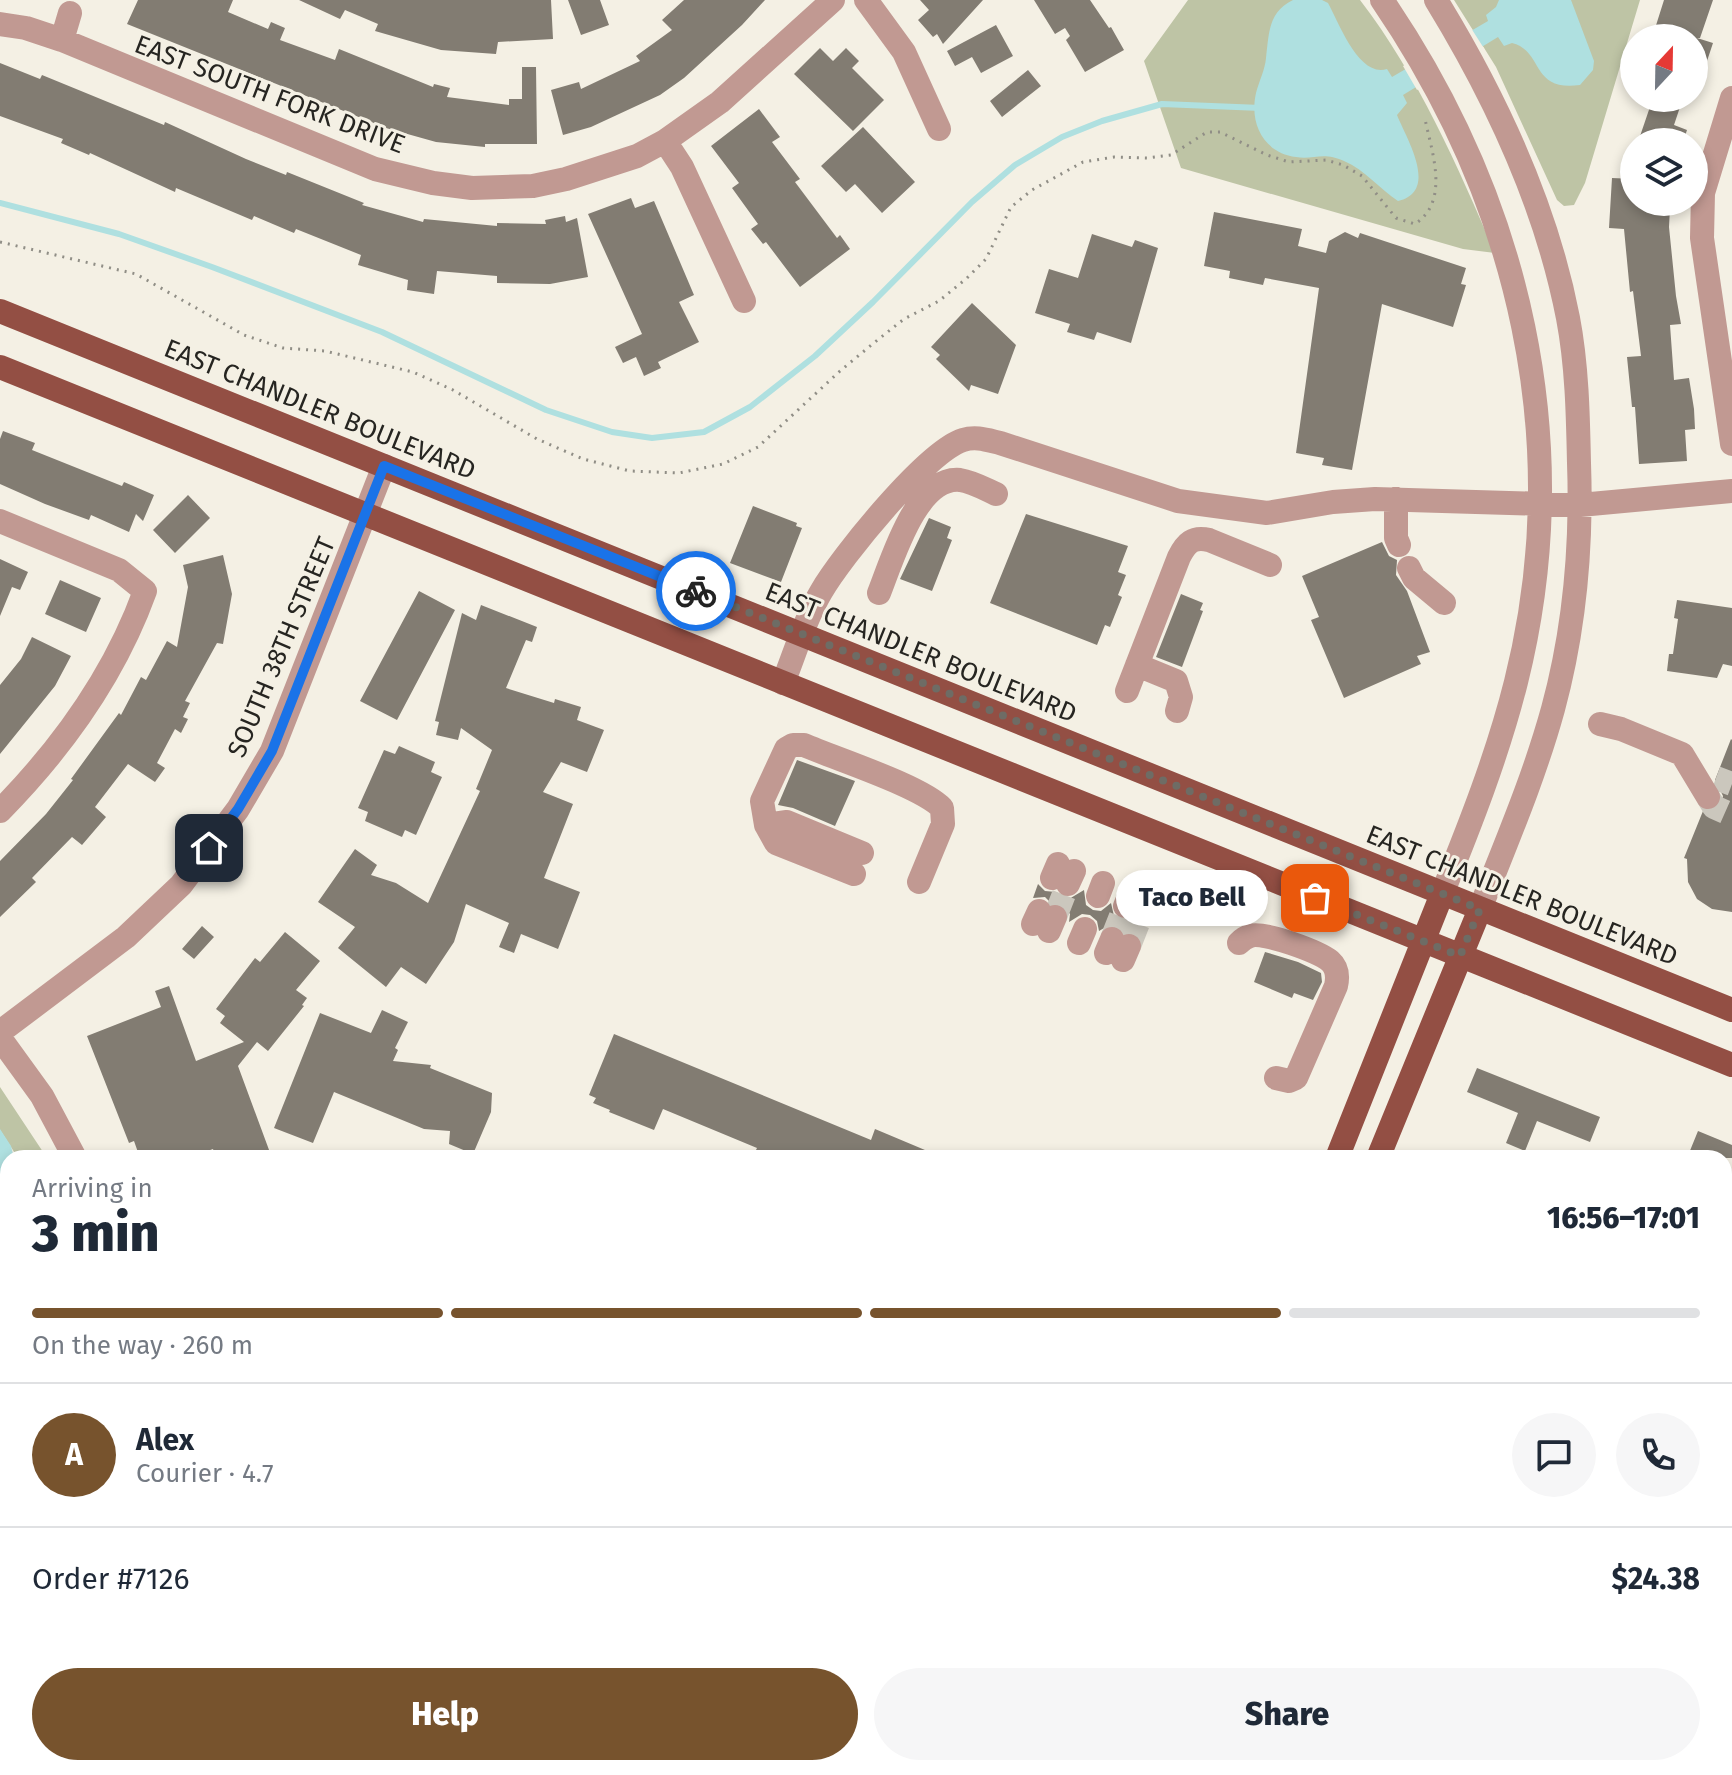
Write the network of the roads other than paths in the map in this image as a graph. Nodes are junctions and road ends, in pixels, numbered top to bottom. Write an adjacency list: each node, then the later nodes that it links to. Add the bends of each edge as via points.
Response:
1 (833, 0): 10 (street, EAST SOUTH FORK DRIVE, via 720,102)
2 (866, 0): 9 (street, via 904,52)
3 (1382, 0): 19 (street, via 1433,81 1484,189 1507,258)
4 (1436, 0): 19 (street, via 1471,57 1521,164 1565,305 1577,402)
5 (70, 13): 7 (street)
6 (0, 24): 7 (street, EAST SOUTH FORK DRIVE)
7 (62, 40): 10 (street, EAST SOUTH FORK DRIVE, via 375,169 433,183 533,186 637,156)
8 (1732, 98): 14 (street, via 1703,193 1702,238)
9 (939, 129)
10 (665, 141): 11 (street)
11 (744, 301)
12 (0, 311): 15 (main road, EAST CHANDLER BOULEVARD)
13 (0, 367): 20 (main road)
14 (1732, 444)
15 (384, 466): 20 (street, SOUTH 38TH STREET); 27 (main road, EAST CHANDLER BOULEVARD)
16 (1732, 491): 19 (street)
17 (996, 494): 25 (street, via 960,480 938,487 913,513)
18 (1396, 499): 19 (street); 22 (street); 27 (street, via 1267,513 1207,506 1000,443 960,441 913,478 839,564 819,595)
19 (1560, 505): 37 (street, via 1535,574 1517,680); 38 (street, via 1578,571 1568,638 1540,754)
20 (366, 515): 29 (main road); 43 (street, SOUTH 38TH STREET, via 272,751 238,809 181,885 126,937)
21 (0, 521): 34 (street, via 119,570 145,591 129,631 72,727)
22 (1399, 545)
23 (1270, 565): 28 (street, via 1209,540 1192,540 1179,557)
24 (1409, 568): 26 (street)
25 (879, 593)
26 (1444, 603)
27 (804, 634): 29 (street); 37 (main road, EAST CHANDLER BOULEVARD)
28 (1137, 665): 30 (street); 31 (street, via 1176,681 1181,697)
29 (783, 683): 39 (main road)
30 (1127, 691)
31 (1177, 711)
32 (1600, 724): 33 (street, via 1682,754)
33 (1706, 783)
34 (0, 811)
35 (858, 864): 36 (street, via 787,822 766,825 762,801 786,749 804,745 935,800 942,808 943,824)
36 (919, 882)
37 (1442, 894): 38 (main road, EAST CHANDLER BOULEVARD); 39 (main road)
38 (1480, 909): 41 (main road); 42 (main road, EAST CHANDLER BOULEVARD)
39 (1424, 942): 41 (main road); 48 (main road)
40 (1239, 943): 46 (street, via 1250,935 1270,936 1324,957 1335,968 1336,986 1296,1078)
41 (1460, 956): 45 (main road); 49 (main road)
42 (1732, 1010)
43 (0, 1032)
44 (0, 1038): 47 (street, via 42,1096)
45 (1732, 1065)
46 (1276, 1078)
47 (71, 1150)
48 (1340, 1150)
49 (1381, 1150)

